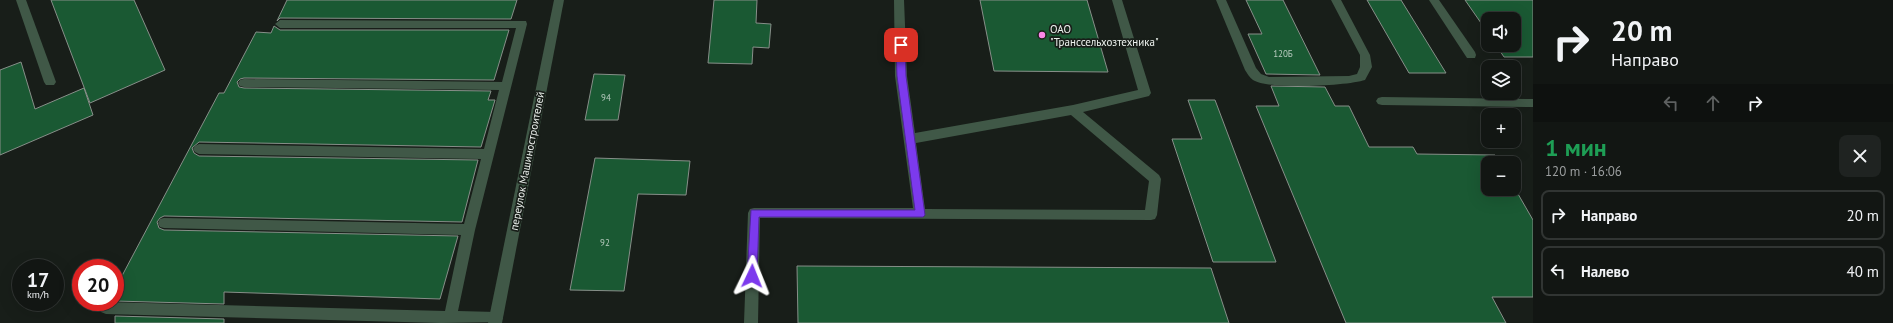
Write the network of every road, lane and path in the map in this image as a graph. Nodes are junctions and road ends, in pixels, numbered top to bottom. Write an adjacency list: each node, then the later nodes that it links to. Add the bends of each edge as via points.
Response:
1 (21, 0): 10 (street)
2 (559, 0): 25 (street, переулок Машиностроителей)
3 (899, 0): 16 (street, via 901,76)
4 (1117, 0): 15 (street, via 1145,93)
5 (1221, 0): 6 (street, via 1251,70 1257,77 1269,81 1349,80 1361,77 1366,67 1365,55)
6 (1336, 0)
7 (1434, 0): 9 (street)
8 (280, 24): 12 (street, via 522,24)
9 (1471, 56)
10 (50, 82)
11 (244, 83): 12 (street)
12 (506, 86): 18 (street)
13 (1382, 101): 14 (street)
14 (1533, 103)
15 (1073, 110): 16 (street); 19 (street, via 1155,179 1152,215)
16 (910, 139): 19 (street)
17 (199, 149): 18 (street)
18 (488, 154): 21 (street)
19 (920, 215): 26 (street, via 754,213)
20 (164, 223): 21 (street)
21 (469, 230): 24 (street)
22 (124, 309): 23 (street)
23 (338, 319): 24 (street)
24 (449, 320): 25 (street)
25 (496, 320)
26 (751, 323)

